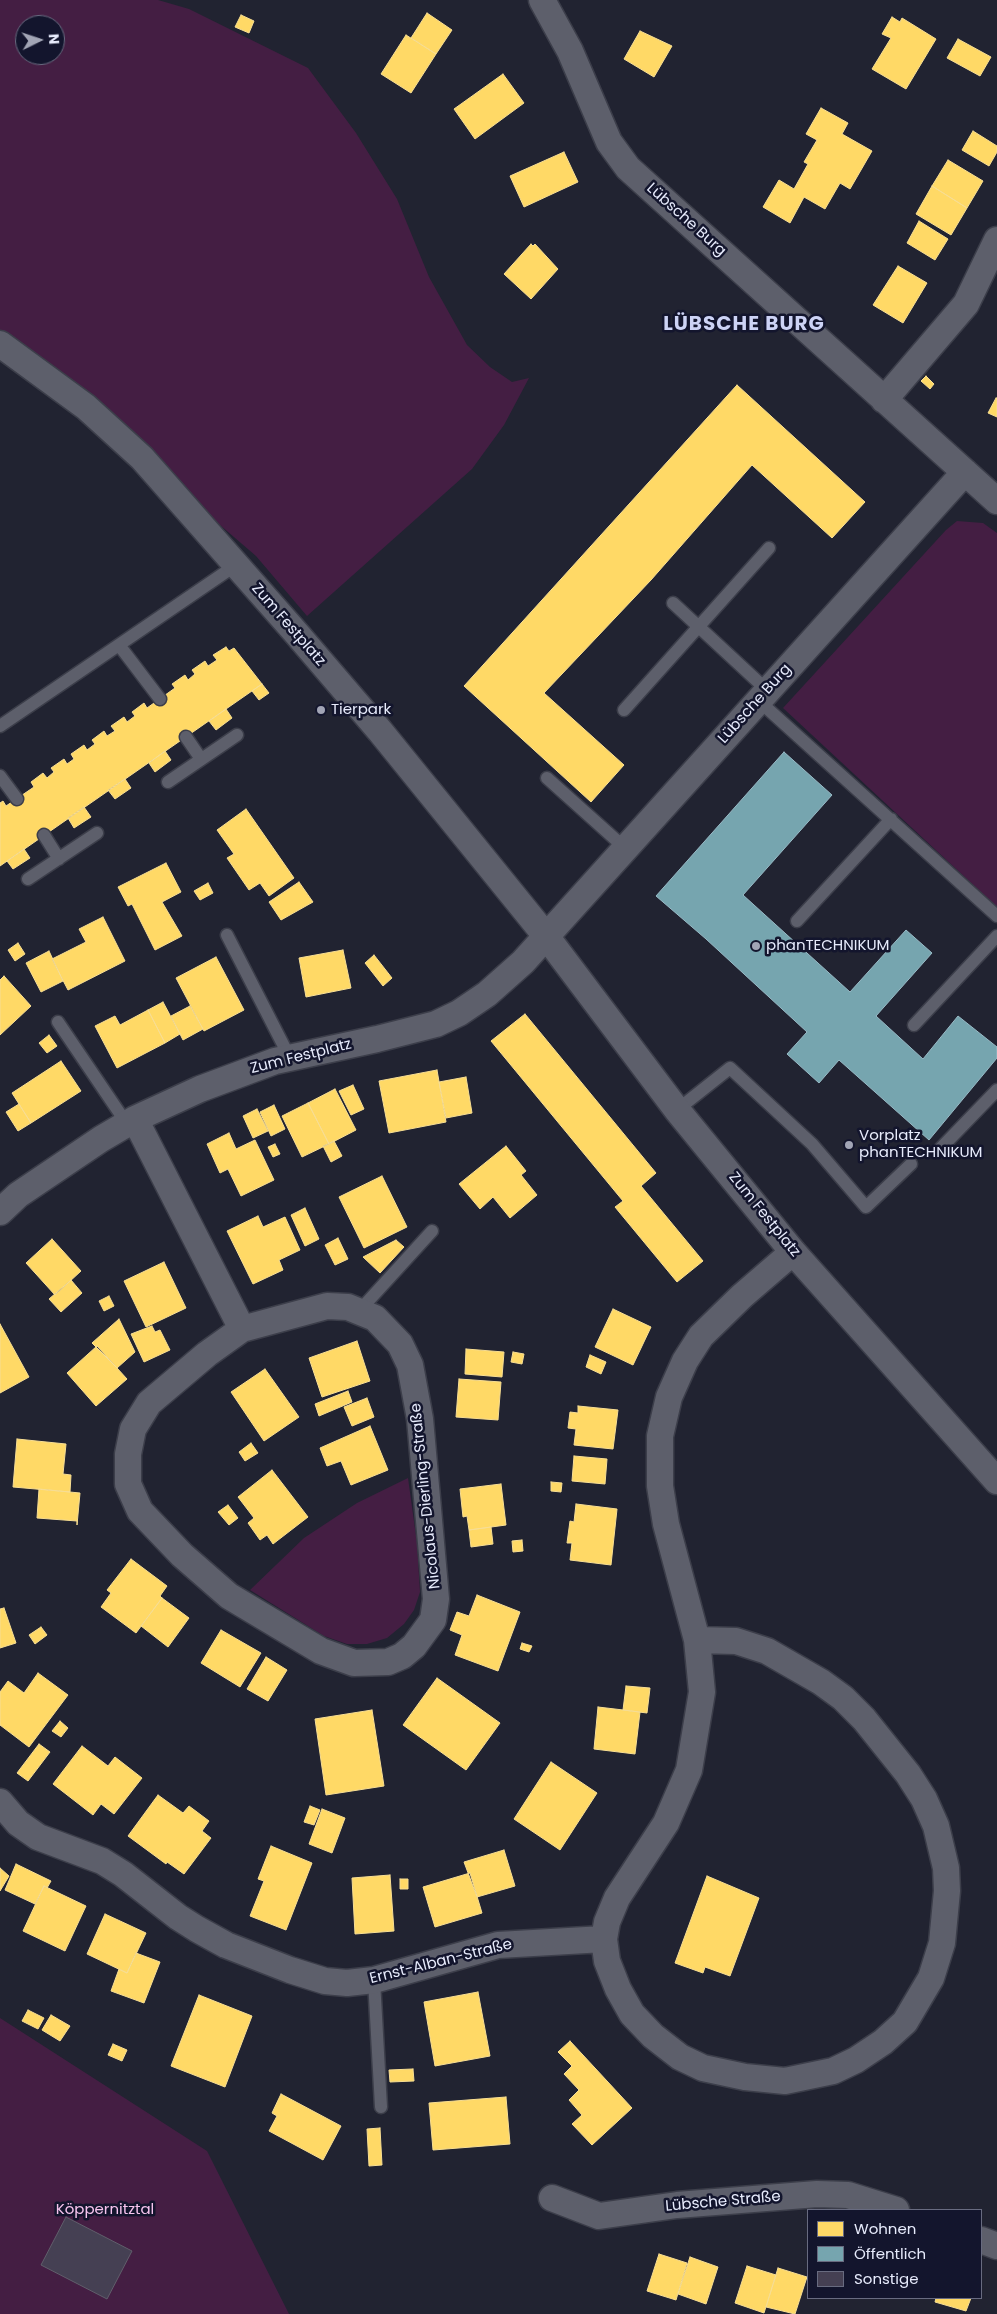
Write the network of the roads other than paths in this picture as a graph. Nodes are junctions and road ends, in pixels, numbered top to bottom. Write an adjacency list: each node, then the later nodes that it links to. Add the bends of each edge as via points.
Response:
1 (542, 0): 4 (street, Lübsche Burg, via 570,51 609,142 628,168)
2 (997, 240): 4 (street, via 966,304)
3 (0, 344): 8 (street, Zum Festplatz, via 86,407 142,458)
4 (884, 400): 5 (street, Lübsche Burg)
5 (964, 472): 6 (street, Lübsche Burg); 12 (street, Lübsche Burg)
6 (997, 501)
7 (769, 548): 10 (lane)
8 (236, 565): 11 (lane); 32 (street, Zum Festplatz, via 380,731)
9 (673, 604): 10 (lane)
10 (698, 626): 12 (lane); 14 (lane)
11 (119, 645): 13 (lane); 15 (lane)
12 (764, 696): 23 (lane); 26 (street, Lübsche Burg)
13 (160, 699)
14 (624, 710)
15 (0, 726)
16 (237, 735): 18 (lane)
17 (186, 737): 18 (lane)
18 (201, 760): 21 (lane)
19 (0, 776): 22 (lane)
20 (547, 778): 26 (lane)
21 (168, 782)
22 (17, 799)
23 (891, 819): 29 (lane); 30 (lane)
24 (97, 833): 27 (lane)
25 (44, 835): 27 (lane)
26 (625, 848): 32 (street, Lübsche Burg)
27 (59, 859): 28 (lane)
28 (28, 879)
29 (997, 916)
30 (797, 921)
31 (227, 935): 36 (lane)
32 (546, 936): 36 (street, Zum Festplatz, via 510,975 459,1013 419,1029); 38 (street, Zum Festplatz)
33 (997, 936): 35 (lane)
34 (58, 1022): 39 (lane)
35 (914, 1025)
36 (290, 1058): 39 (street, Zum Festplatz, via 235,1074)
37 (997, 1090): 40 (lane)
38 (677, 1110): 41 (lane, via 730,1068 812,1144 866,1207); 44 (street, Zum Festplatz)
39 (131, 1122): 42 (street, Zum Festplatz, via 18,1195); 46 (street)
40 (940, 1149)
41 (912, 1164)
42 (0, 1212)
43 (432, 1231): 45 (lane)
44 (793, 1252): 47 (street, Zum Festplatz); 48 (street, via 701,1336 669,1396 660,1436 660,1486 666,1524)
45 (360, 1310): 46 (street, Nicolaus-Dierling-Straße, via 327,1306); 46 (street, Nicolaus-Dierling-Straße, via 389,1330 410,1365 420,1419 434,1570 436,1599 433,1620 414,1646 388,1662 354,1662 320,1651 229,1596 151,1525 140,1511 128,1484 128,1454 133,1429 149,1403)
46 (242, 1329)
47 (997, 1481)
48 (697, 1640): 50 (street, via 702,1692 689,1770 666,1823 617,1898 606,1922); 50 (street, via 736,1641 767,1651 821,1682 864,1719 908,1774 936,1826 946,1868 942,1944 931,1978 905,2022 883,2042 833,2071 785,2081 702,2068 680,2057 653,2036 632,2014 618,1989 606,1961)
49 (0, 1802): 51 (street, Ernst-Alban-Straße, via 18,1823 38,1837 102,1862 123,1874 178,1917 226,1945 325,1982)
50 (604, 1939): 51 (street, Ernst-Alban-Straße, via 498,1946)
51 (374, 1980): 52 (lane)
52 (381, 2107)
53 (552, 2198): 54 (street, Lübsche Straße, via 599,2216 677,2205 817,2194 848,2195)
54 (893, 2209)
55 (982, 2240): 56 (street)
56 (997, 2246)

